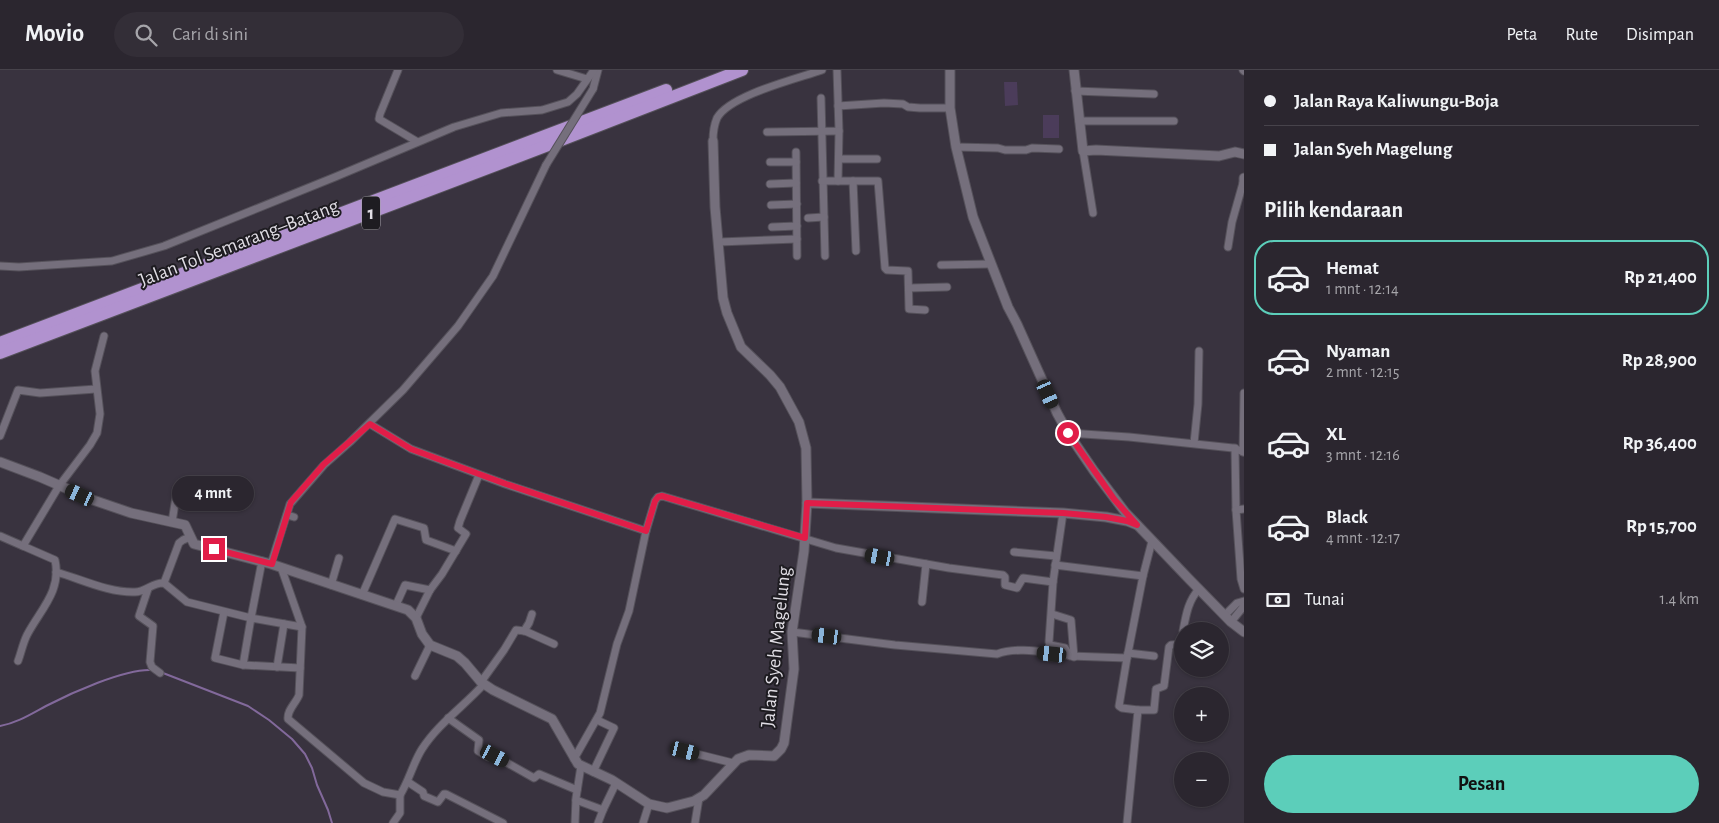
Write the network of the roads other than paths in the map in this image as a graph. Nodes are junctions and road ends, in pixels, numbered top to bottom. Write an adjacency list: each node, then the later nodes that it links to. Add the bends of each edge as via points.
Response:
1 (398, 70): 22 (street, via 379,119)
2 (557, 70): 11 (street)
3 (594, 70): 11 (street)
4 (598, 70): 64 (street, bridge, via 593,89 546,165 493,276 448,339)
5 (718, 70): 59 (highway, Jalan Tol Semarang–Batang / 1)
6 (742, 70): 61 (highway, Jalan Tol Semarang–Batang / 1)
7 (822, 70): 23 (street, via 748,95 730,105 718,118)
8 (837, 70): 15 (street)
9 (950, 70): 16 (street)
10 (1074, 70): 12 (street)
11 (587, 80): 22 (street, via 568,102 542,110 508,112 466,122)
12 (1075, 91): 13 (street); 17 (street)
13 (1154, 94)
14 (821, 98): 21 (street)
15 (838, 106): 16 (street, via 884,103); 19 (street)
16 (950, 108): 24 (street)
17 (1079, 121): 18 (street); 26 (street)
18 (1174, 121)
19 (839, 131): 21 (street); 29 (street)
20 (767, 132): 21 (street)
21 (821, 132): 34 (street)
22 (416, 141): 54 (street, via 234,218 127,258)
23 (713, 141): 47 (street, Jalan Syeh Magelung)
24 (956, 147): 25 (street); 52 (street, via 973,217)
25 (1060, 149)
26 (1083, 151): 28 (street); 41 (street)
27 (796, 152): 32 (street)
28 (1244, 154)
29 (839, 159): 30 (street); 35 (street)
30 (877, 159)
31 (770, 162): 32 (street)
32 (796, 162): 37 (street)
33 (854, 180): 35 (street); 49 (street); 56 (street, via 878,181 885,268 907,270)
34 (822, 181): 35 (street); 42 (street)
35 (838, 181)
36 (1244, 181): 48 (street)
37 (796, 183): 38 (street); 39 (street)
38 (770, 184)
39 (797, 204): 40 (street); 44 (street)
40 (770, 205)
41 (1093, 213)
42 (824, 217): 43 (street); 51 (street)
43 (808, 218)
44 (797, 226): 45 (street); 46 (street)
45 (772, 227)
46 (797, 239): 47 (street); 50 (street)
47 (719, 242): 77 (street, Jalan Syeh Magelung, via 723,298 740,346 770,375 794,412 802,432 807,456)
48 (1228, 247)
49 (856, 251)
50 (797, 256)
51 (825, 256)
52 (991, 264): 53 (street); 66 (street, via 1043,385)
53 (941, 265)
54 (0, 266)
55 (947, 287): 56 (street)
56 (909, 288): 57 (street, via 909,309)
57 (925, 310)
58 (104, 336): 62 (street, via 94,371)
59 (0, 343)
60 (1199, 351): 68 (street)
61 (0, 353)
62 (96, 388): 67 (street, via 40,394 18,390); 75 (street, via 100,414 97,433)
63 (1244, 394): 65 (street)
64 (370, 424): 72 (street, via 411,449); 94 (street, via 313,476 291,502 290,516)
65 (1244, 427): 70 (street)
66 (1068, 433): 68 (street); 81 (street, via 1114,499)
67 (0, 436)
68 (1194, 443): 69 (street)
69 (1235, 448): 70 (street); 73 (street)
70 (1243, 452)
71 (0, 462): 75 (street)
72 (479, 475): 82 (street); 89 (street, via 460,521 458,528 466,534)
73 (1236, 480): 74 (street); 78 (street)
74 (1244, 481)
75 (59, 486): 80 (street, via 124,510); 87 (street)
76 (176, 497): 80 (street)
77 (807, 503): 79 (street); 85 (street, Jalan Syeh Magelung)
78 (1240, 510): 88 (street)
79 (1063, 513): 81 (street, via 1114,518); 91 (street)
80 (172, 522): 84 (street, via 187,526)
81 (1137, 525): 86 (street)
82 (646, 531): 85 (street, via 655,501 662,496); 140 (street, via 629,611)
83 (0, 536): 87 (street)
84 (190, 537): 93 (street, via 194,544); 101 (street, via 180,543)
85 (805, 538): 95 (street, via 836,548); 123 (street, Jalan Syeh Magelung)
86 (1152, 541): 99 (street); 104 (street)
87 (23, 546): 98 (street, via 53,558)
88 (1242, 548): 105 (street, via 1241,579)
89 (456, 551): 106 (street); 107 (street, via 426,540 424,528 395,519)
90 (1014, 552): 91 (street)
91 (1056, 556): 96 (street)
92 (340, 558): 102 (street)
93 (262, 561): 94 (street); 116 (street)
94 (272, 564): 97 (street)
95 (926, 564): 100 (street, via 1004,575 1005,585 1017,588 1024,578); 109 (street)
96 (1055, 565): 99 (street); 100 (street)
97 (281, 568): 102 (street); 121 (street)
98 (56, 572): 103 (street, via 119,591); 131 (street, via 54,590 28,633)
99 (1143, 576): 129 (street)
100 (1053, 582): 114 (street)
101 (164, 583): 103 (street); 112 (street, via 187,602)
102 (331, 585): 107 (street)
103 (148, 589): 135 (street, via 139,616 153,626 150,662)
104 (1199, 589): 115 (street); 118 (street, via 1187,608)
105 (1244, 589)
106 (430, 590): 110 (street, via 405,585); 117 (street)
107 (362, 595): 110 (street)
108 (1244, 601): 115 (street, via 1237,603)
109 (922, 602)
110 (396, 605): 117 (street)
111 (1244, 606): 119 (street)
112 (224, 612): 116 (street); 132 (street, via 215,658)
113 (532, 614): 122 (street)
114 (1052, 614): 128 (street, via 1071,620); 128 (street, via 1049,644 1065,648)
115 (1225, 615): 119 (street)
116 (251, 618): 120 (street); 132 (street)
117 (416, 618): 126 (street)
118 (1185, 622)
119 (1232, 622): 124 (street)
120 (284, 624): 121 (street); 133 (street)
121 (302, 627): 134 (street)
122 (524, 631): 125 (street); 137 (street, via 515,630)
123 (792, 632): 128 (street, via 997,654 1006,650 1022,650); 143 (street, Jalan Syeh Magelung, via 794,669 782,746 774,756 745,756)
124 (1244, 632)
125 (554, 644)
126 (430, 645): 136 (street); 137 (street, via 454,654)
127 (1174, 645): 138 (street, via 1169,647 1164,686 1156,689 1154,710)
128 (1071, 656): 129 (street)
129 (1127, 656): 130 (street); 138 (street, via 1120,706)
130 (1154, 656)
131 (18, 662)
132 (243, 665): 133 (street)
133 (277, 667): 134 (street)
134 (300, 668): 148 (street, via 299,694 288,719 364,783 383,792)
135 (158, 671)
136 (415, 676)
137 (482, 683): 139 (street); 142 (street, via 552,718)
138 (1138, 710): 159 (street)
139 (448, 718): 145 (street, via 421,751); 147 (street, via 478,740 478,751 482,754 495,756 534,778 539,774)
140 (597, 720): 142 (street); 144 (street, via 614,729)
141 (685, 751): 143 (street)
142 (577, 763): 144 (street); 147 (street)
143 (733, 763): 149 (street)
144 (593, 772): 146 (street)
145 (408, 782): 148 (street); 154 (street, via 435,801 446,794)
146 (616, 783): 151 (street); 152 (street)
147 (577, 790): 150 (street)
148 (400, 795): 153 (street, via 400,813)
149 (699, 798): 151 (street, via 667,808); 158 (street)
150 (576, 800): 152 (street); 155 (street)
151 (649, 804): 157 (street)
152 (603, 810): 156 (street)
153 (393, 823)
154 (502, 823)
155 (575, 823)
156 (598, 823)
157 (643, 823)
158 (695, 823)
159 (1127, 823)

